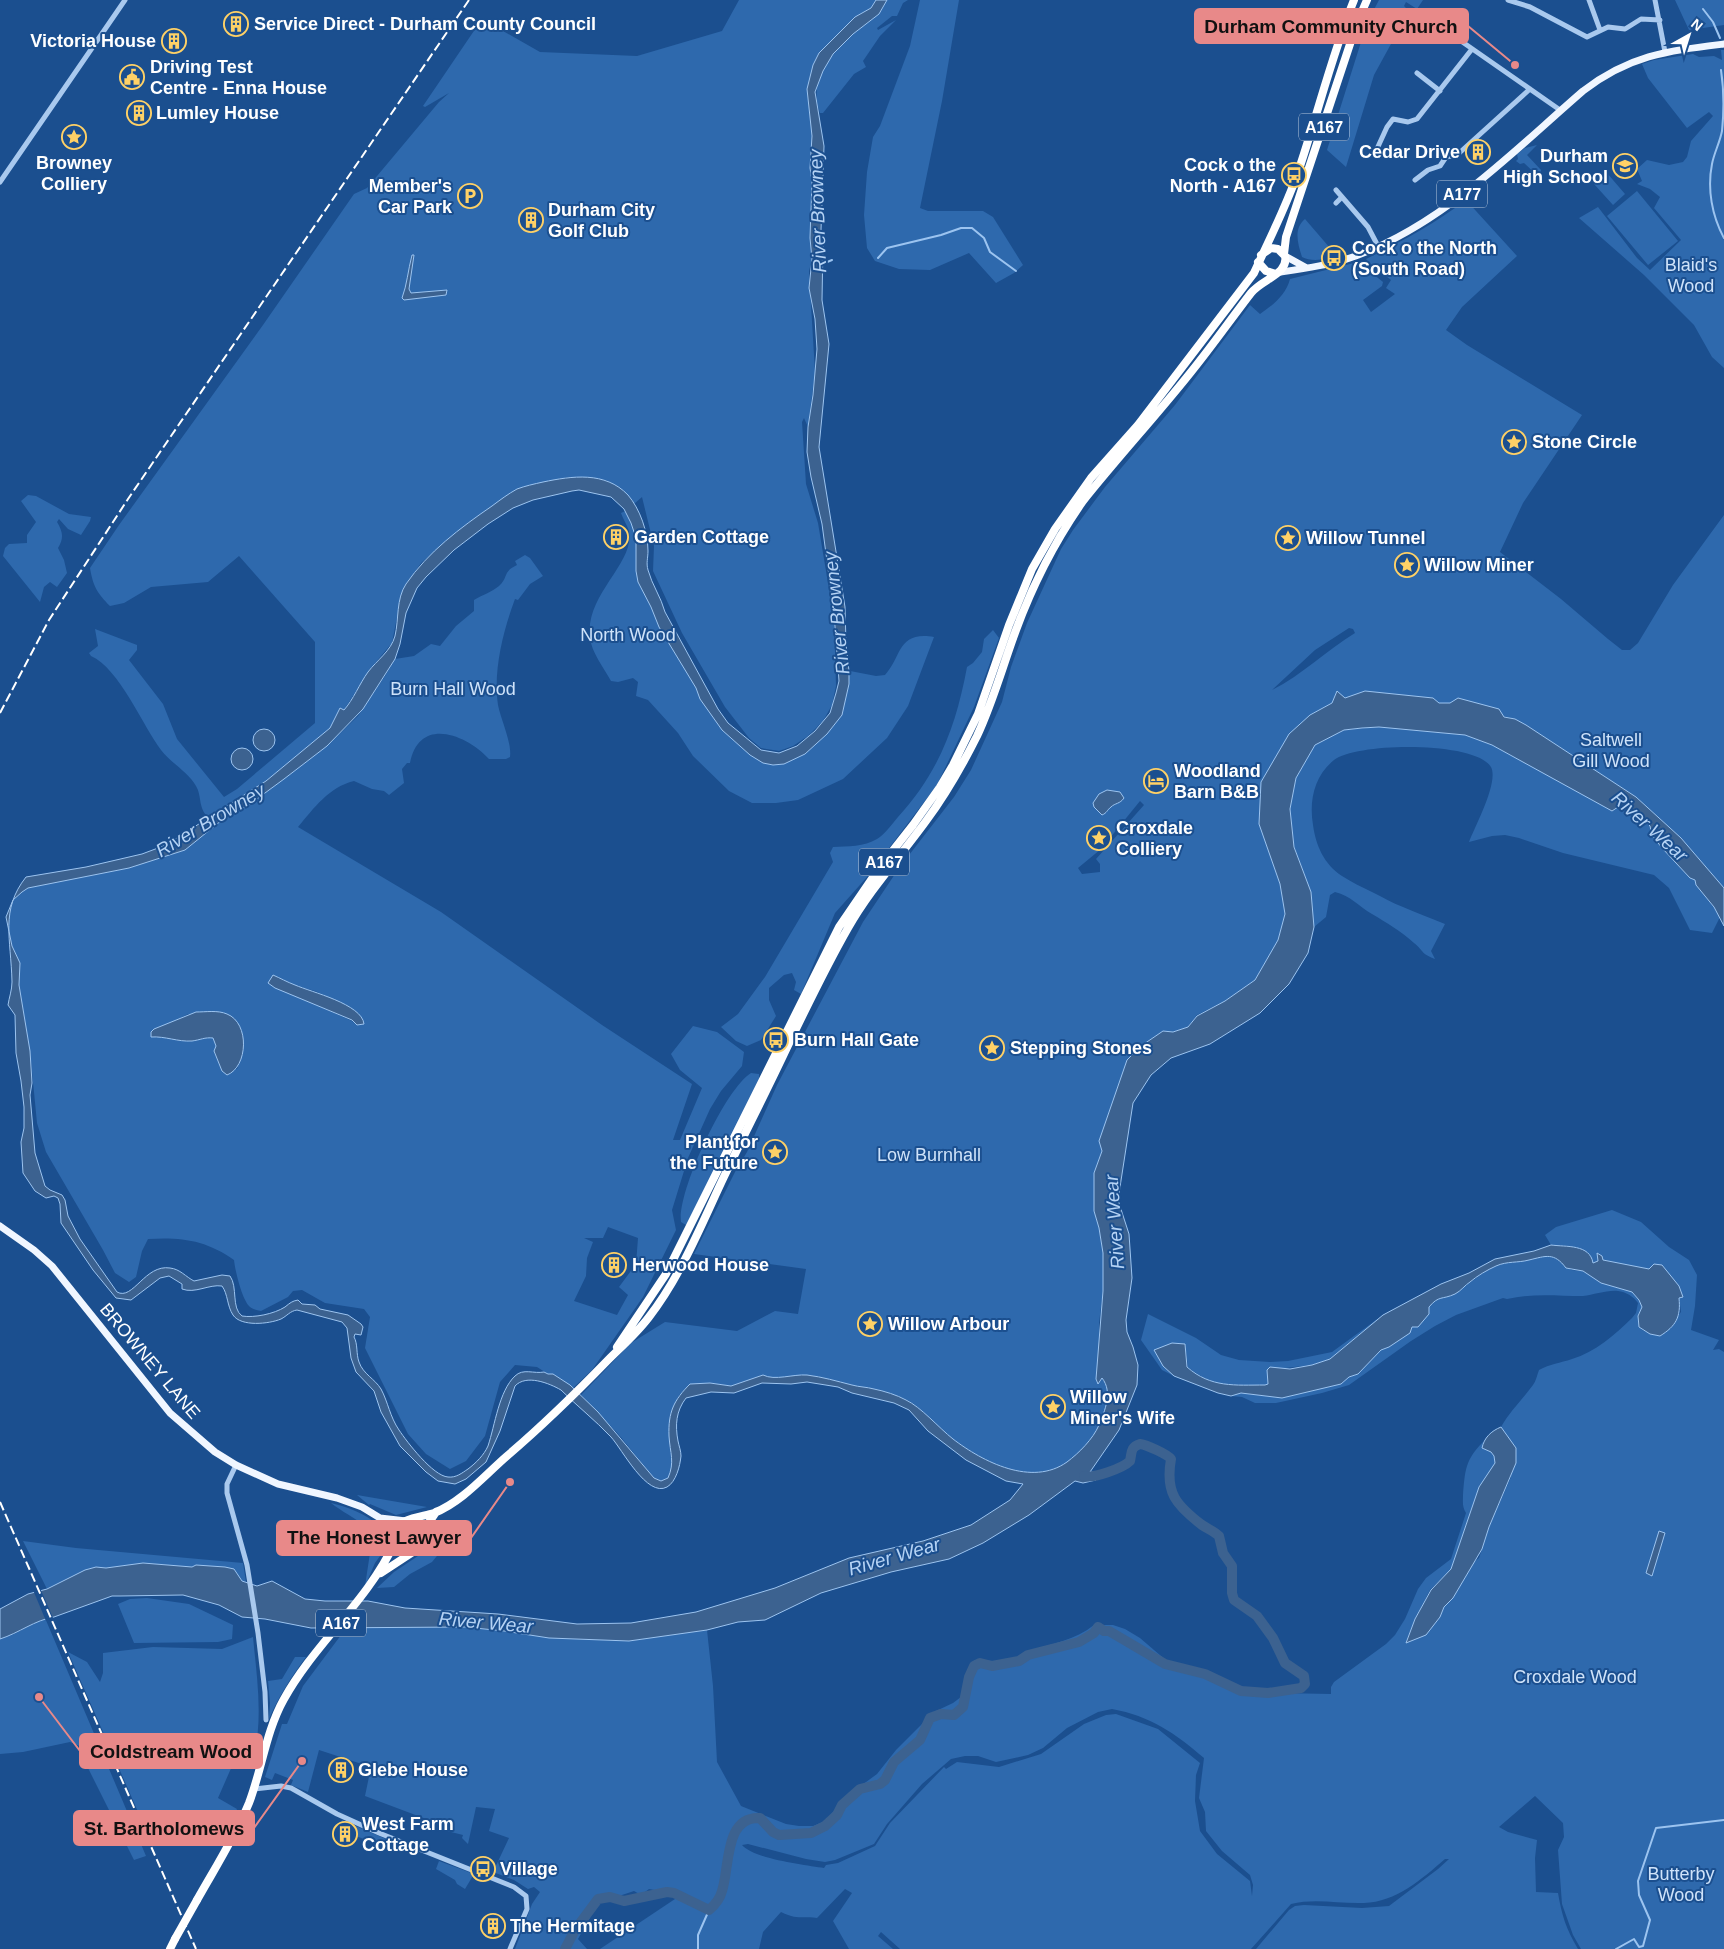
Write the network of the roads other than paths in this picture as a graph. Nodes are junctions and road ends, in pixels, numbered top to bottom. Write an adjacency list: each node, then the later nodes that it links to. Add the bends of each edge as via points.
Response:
1 (125, 0): 21 (street)
2 (1354, 0): 27 (highway, A167, via 1297,175 1273,235)
3 (1367, 0): 26 (highway, A167, via 1286,237)
4 (1508, 0): 9 (street, via 1530,7 1587,37)
5 (1589, 0): 9 (street)
6 (1655, 0): 7 (street)
7 (1660, 20): 9 (street, via 1641,19 1625,29 1608,27); 12 (street)
8 (1438, 25): 11 (street)
9 (1600, 30)
10 (1724, 44): 12 (main road, A177)
11 (1472, 49): 14 (street); 15 (street)
12 (1665, 52): 16 (main road, A177, via 1638,59 1610,72)
13 (1417, 73): 15 (street)
14 (1530, 89): 16 (street); 20 (street, via 1458,155 1446,158 1440,166 1418,178)
15 (1440, 91): 18 (street, via 1417,119 1408,122 1393,116)
16 (1560, 110): 25 (main road, A177, via 1449,205)
17 (1375, 138): 18 (street)
18 (1381, 138): 19 (street)
19 (1376, 151)
20 (1416, 171)
21 (0, 182)
22 (1336, 190): 23 (street)
23 (1342, 197): 24 (street); 25 (street, via 1370,230)
24 (1336, 203)
25 (1378, 246): 28 (main road, A177, via 1331,264)
26 (1284, 255): 27 (highway, via 1271,248); 28 (main road); 29 (highway, via 1286,264)
27 (1260, 258): 29 (highway, via 1266,272); 31 (highway, A167, via 1250,280 1054,529 1032,570 978,714 953,765 930,802 838,927 666,1274)
28 (1305, 267): 29 (main road, A177)
29 (1278, 273): 31 (highway, A167, via 1254,289 1192,371 1070,520 1044,565 978,734 960,770 848,928 689,1250 649,1316)
30 (0, 1226): 32 (main road, BROWNEY LANE, via 52,1266 170,1413 200,1440)
31 (607, 1361): 33 (highway, A167, via 462,1496)
32 (236, 1465): 34 (main road, BROWNEY LANE, via 278,1484 355,1504); 40 (street, via 227,1484 227,1494 246,1561 257,1625)
33 (436, 1512): 35 (highway, A167); 36 (highway, A167)
34 (380, 1518): 35 (main road); 37 (main road)
35 (408, 1521): 36 (highway, via 420,1524); 37 (highway, A167, via 396,1529)
36 (424, 1530): 38 (highway, A167, via 425,1541)
37 (395, 1540): 38 (highway, via 405,1551); 39 (highway, A167)
38 (414, 1551): 39 (highway, A167)
39 (379, 1574): 41 (highway, A167, via 282,1702)
40 (266, 1720)
41 (254, 1789): 42 (highway, A167, bridge, via 232,1838); 43 (street, via 291,1788 379,1833 514,1887 526,1896 527,1909)
42 (170, 1949)
43 (510, 1949)

